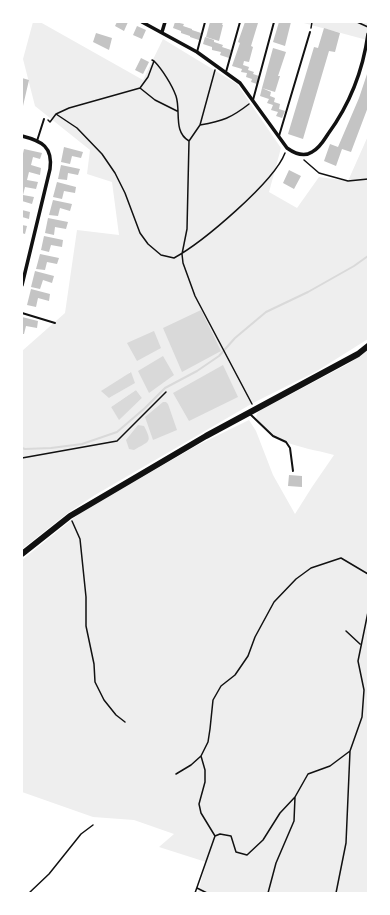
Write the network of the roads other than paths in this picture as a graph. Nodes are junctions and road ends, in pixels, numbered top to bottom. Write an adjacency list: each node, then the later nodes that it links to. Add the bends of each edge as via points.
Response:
1 (142, 22): 6 (street)
2 (165, 22): 6 (street)
3 (205, 22): 9 (lane)
4 (240, 22): 10 (lane)
5 (274, 22): 11 (lane)
6 (162, 32): 9 (street)
7 (310, 32): 14 (lane)
8 (368, 34): 14 (street, via 359,74 349,100 319,147 311,153 296,154 287,148)
9 (197, 52): 10 (street)
10 (226, 72): 11 (street, via 240,83)
11 (254, 100): 14 (street)
12 (44, 119): 15 (lane)
13 (22, 136): 15 (street)
14 (279, 137)
15 (38, 141): 16 (street, via 49,152 50,169)
16 (22, 285)
17 (22, 313): 18 (lane)
18 (55, 323)
19 (368, 346): 20 (main road, via 358,354)
20 (252, 411): 21 (lane, via 273,436 286,442 290,448); 22 (main road, via 70,516)
21 (293, 471)
22 (22, 554)

